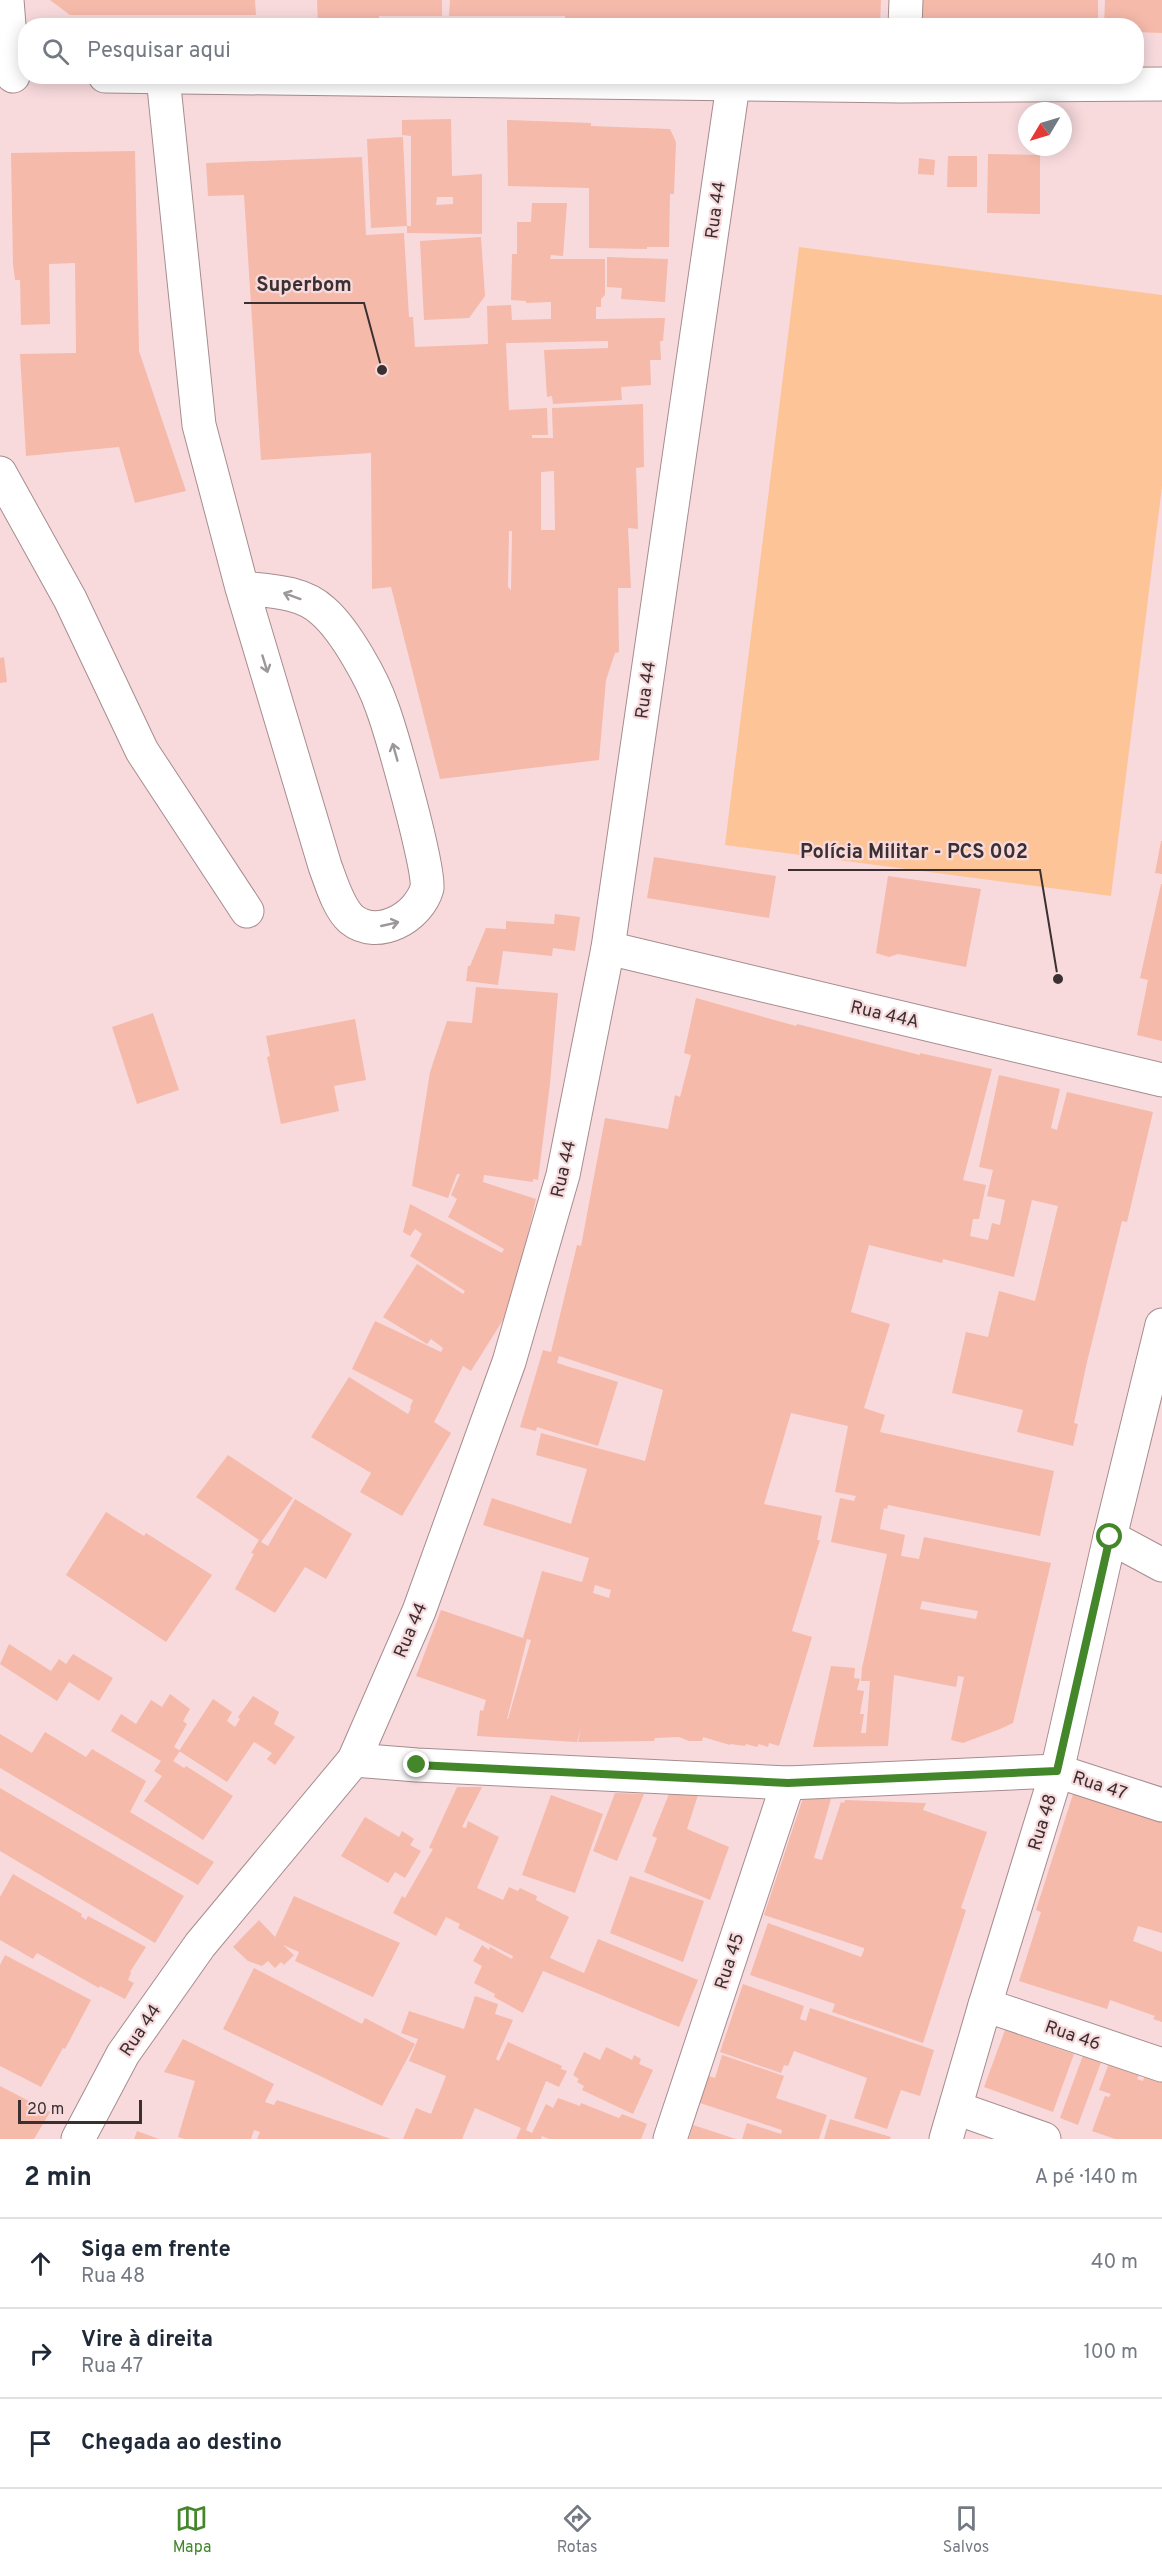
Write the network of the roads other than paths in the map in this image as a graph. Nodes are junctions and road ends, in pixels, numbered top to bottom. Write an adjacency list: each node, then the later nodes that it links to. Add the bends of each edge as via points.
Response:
1 (7, 0): 4 (street)
2 (906, 0): 3 (street)
3 (905, 18)
4 (13, 76)
5 (164, 84): 12 (street, via 199,425)
6 (662, 84): 10 (street)
7 (775, 84): 10 (street)
8 (1144, 84): 9 (street)
9 (1162, 84)
10 (733, 85): 14 (street, Rua 44)
11 (0, 473): 13 (street, via 70,599 142,751)
12 (242, 588): 12 (street, one-way to 12, via 338,898 351,919 372,928 399,922 418,907 428,886 382,706 349,642 322,610 289,593)
13 (247, 910)
14 (608, 948): 15 (street, Rua 44A); 19 (street, Rua 44, via 563,1175 509,1362 419,1611)
15 (1162, 1080)
16 (1162, 1325): 17 (street, Rua 48)
17 (1110, 1537): 18 (street); 20 (street, Rua 48)
18 (1162, 1565)
19 (354, 1760): 21 (street, Rua 47); 26 (street, Rua 44, via 200,1945 123,2054)
20 (1057, 1771): 21 (street, Rua 47); 22 (street, Rua 47); 23 (street, Rua 48)
21 (788, 1783): 27 (street, Rua 45)
22 (1162, 1805)
23 (985, 2005): 24 (street, Rua 46); 25 (street, Rua 48)
24 (1162, 2065)
25 (956, 2108): 28 (street, Rua 48); 29 (street)
26 (78, 2139)
27 (670, 2139)
28 (946, 2139)
29 (1044, 2139)

